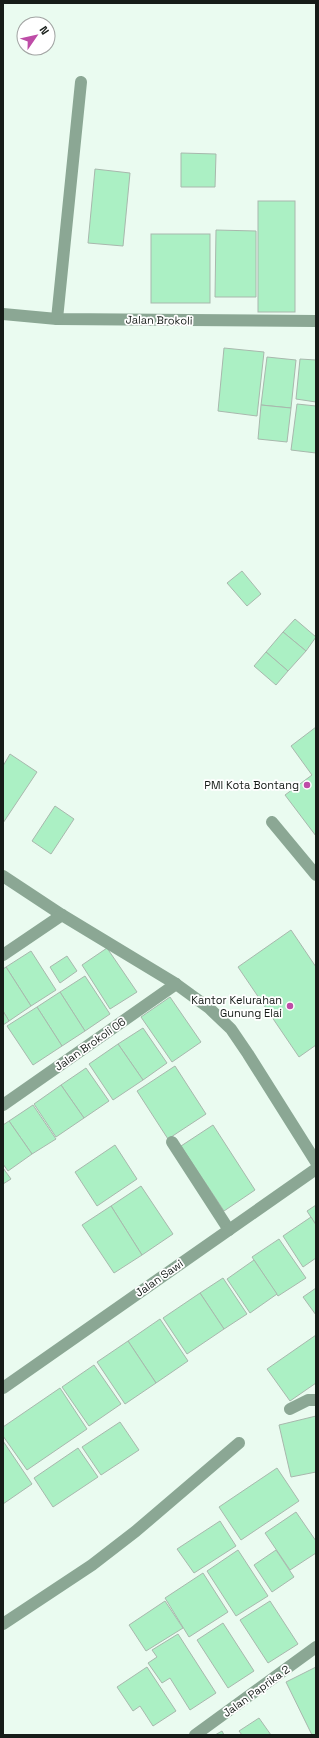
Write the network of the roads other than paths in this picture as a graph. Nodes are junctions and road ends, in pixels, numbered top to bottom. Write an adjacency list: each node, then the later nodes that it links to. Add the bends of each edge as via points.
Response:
1 (81, 82): 3 (street)
2 (3, 314): 3 (street, Jalan Brokoli)
3 (57, 319): 4 (street, Jalan Brokoli)
4 (316, 322)
5 (272, 822): 6 (street)
6 (316, 875)
7 (3, 876): 8 (street)
8 (62, 915): 9 (street); 10 (street)
9 (3, 955)
10 (176, 984): 11 (street, Jalan Brokoli 06); 13 (street, via 209,1008 231,1029)
11 (3, 1105)
12 (172, 1142): 15 (street)
13 (316, 1162)
14 (316, 1168): 15 (street, Jalan Sawi)
15 (229, 1230): 16 (street, Jalan Sawi)
16 (3, 1388)
17 (316, 1400): 18 (street, via 308,1400)
18 (290, 1409)
19 (239, 1443): 20 (street, via 92,1565)
20 (3, 1624)
21 (316, 1647): 22 (street, Jalan Paprika 2)
22 (196, 1735)

